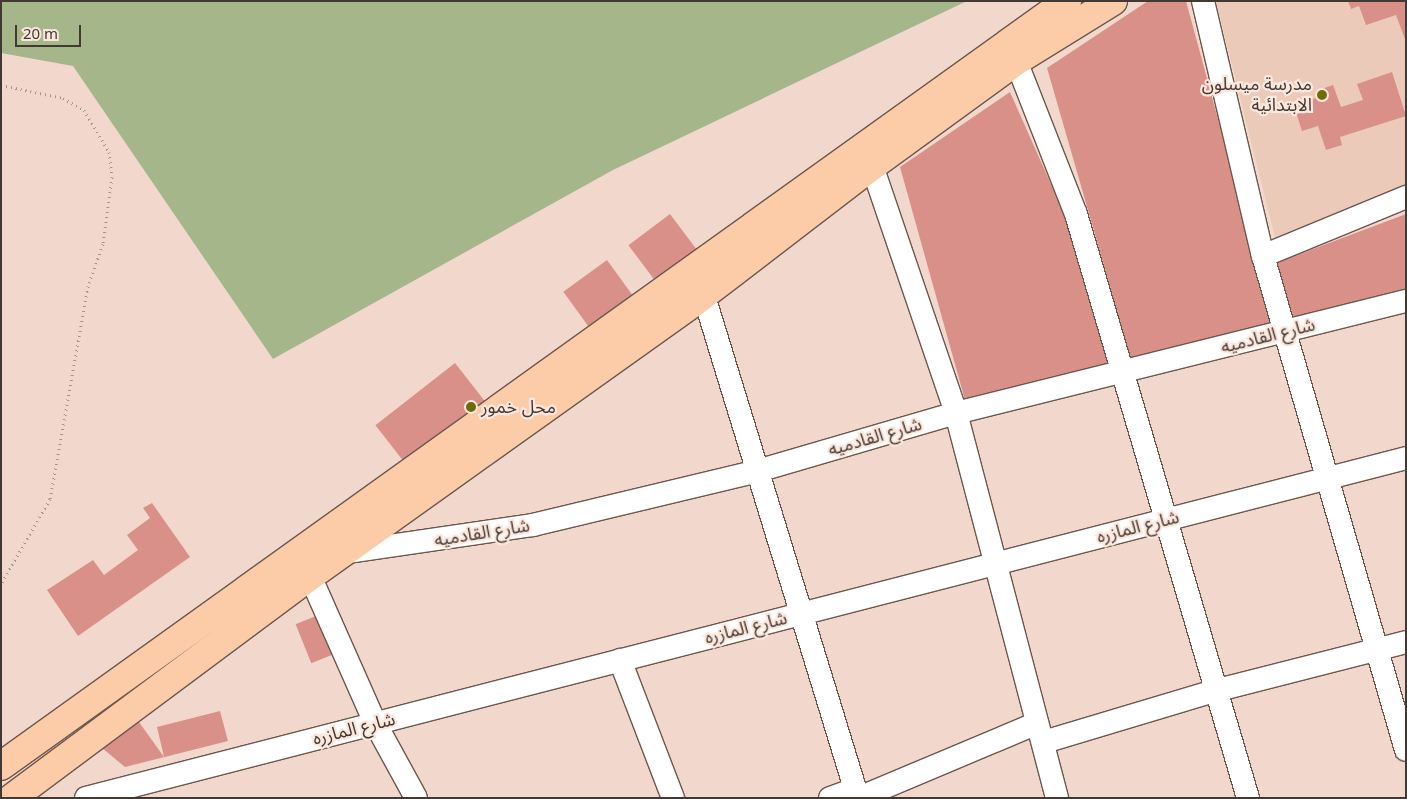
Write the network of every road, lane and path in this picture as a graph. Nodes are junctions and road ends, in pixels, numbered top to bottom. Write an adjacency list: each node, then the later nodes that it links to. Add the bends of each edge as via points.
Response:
1 (1067, 1): 4 (main road)
2 (1113, 1): 5 (main road)
3 (1203, 1): 9 (street)
4 (1024, 28): 5 (street); 10 (main road)
5 (1016, 61): 7 (main road); 14 (street, via 1076,214)
6 (1, 86): 23 (path, via 63,98 84,110 109,152 112,177 103,244 88,286 50,499)
7 (872, 166): 11 (main road); 15 (street)
8 (1406, 197): 9 (street)
9 (1262, 256): 13 (street)
10 (698, 269): 11 (street); 20 (main road)
11 (701, 297): 17 (street); 20 (main road)
12 (1406, 301): 13 (street, شارع القادميه)
13 (1287, 331): 14 (street, شارع القادميه); 18 (street)
14 (1119, 372): 15 (street, شارع القادميه); 19 (street)
15 (956, 413): 17 (street, شارع القادميه); 21 (street)
16 (1406, 458): 18 (street, شارع المازره)
17 (754, 472): 20 (street, شارع القادميه, via 533,526); 24 (street)
18 (1329, 478): 19 (street, شارع المازره); 26 (street)
19 (1163, 520): 21 (street, شارع المازره); 28 (street)
20 (335, 544): 22 (main road); 32 (main road)
21 (993, 564): 24 (street, شارع المازره); 30 (street)
22 (310, 576): 29 (street); 34 (main road)
23 (1, 584)
24 (798, 614): 27 (street, شارع المازره); 33 (street)
25 (1406, 642): 26 (street)
26 (1378, 650): 28 (street); 31 (street)
27 (620, 660): 29 (street, شارع المازره); 37 (street)
28 (1214, 691): 30 (street); 40 (street)
29 (376, 723): 35 (street, شارع المازره); 36 (street)
30 (1041, 732): 33 (street); 39 (street)
31 (1406, 750)
32 (2, 766): 34 (street)
33 (857, 795): 38 (street)
34 (22, 796)
35 (86, 798)
36 (416, 798)
37 (673, 798)
38 (830, 798)
39 (1057, 798)
40 (1248, 798)

